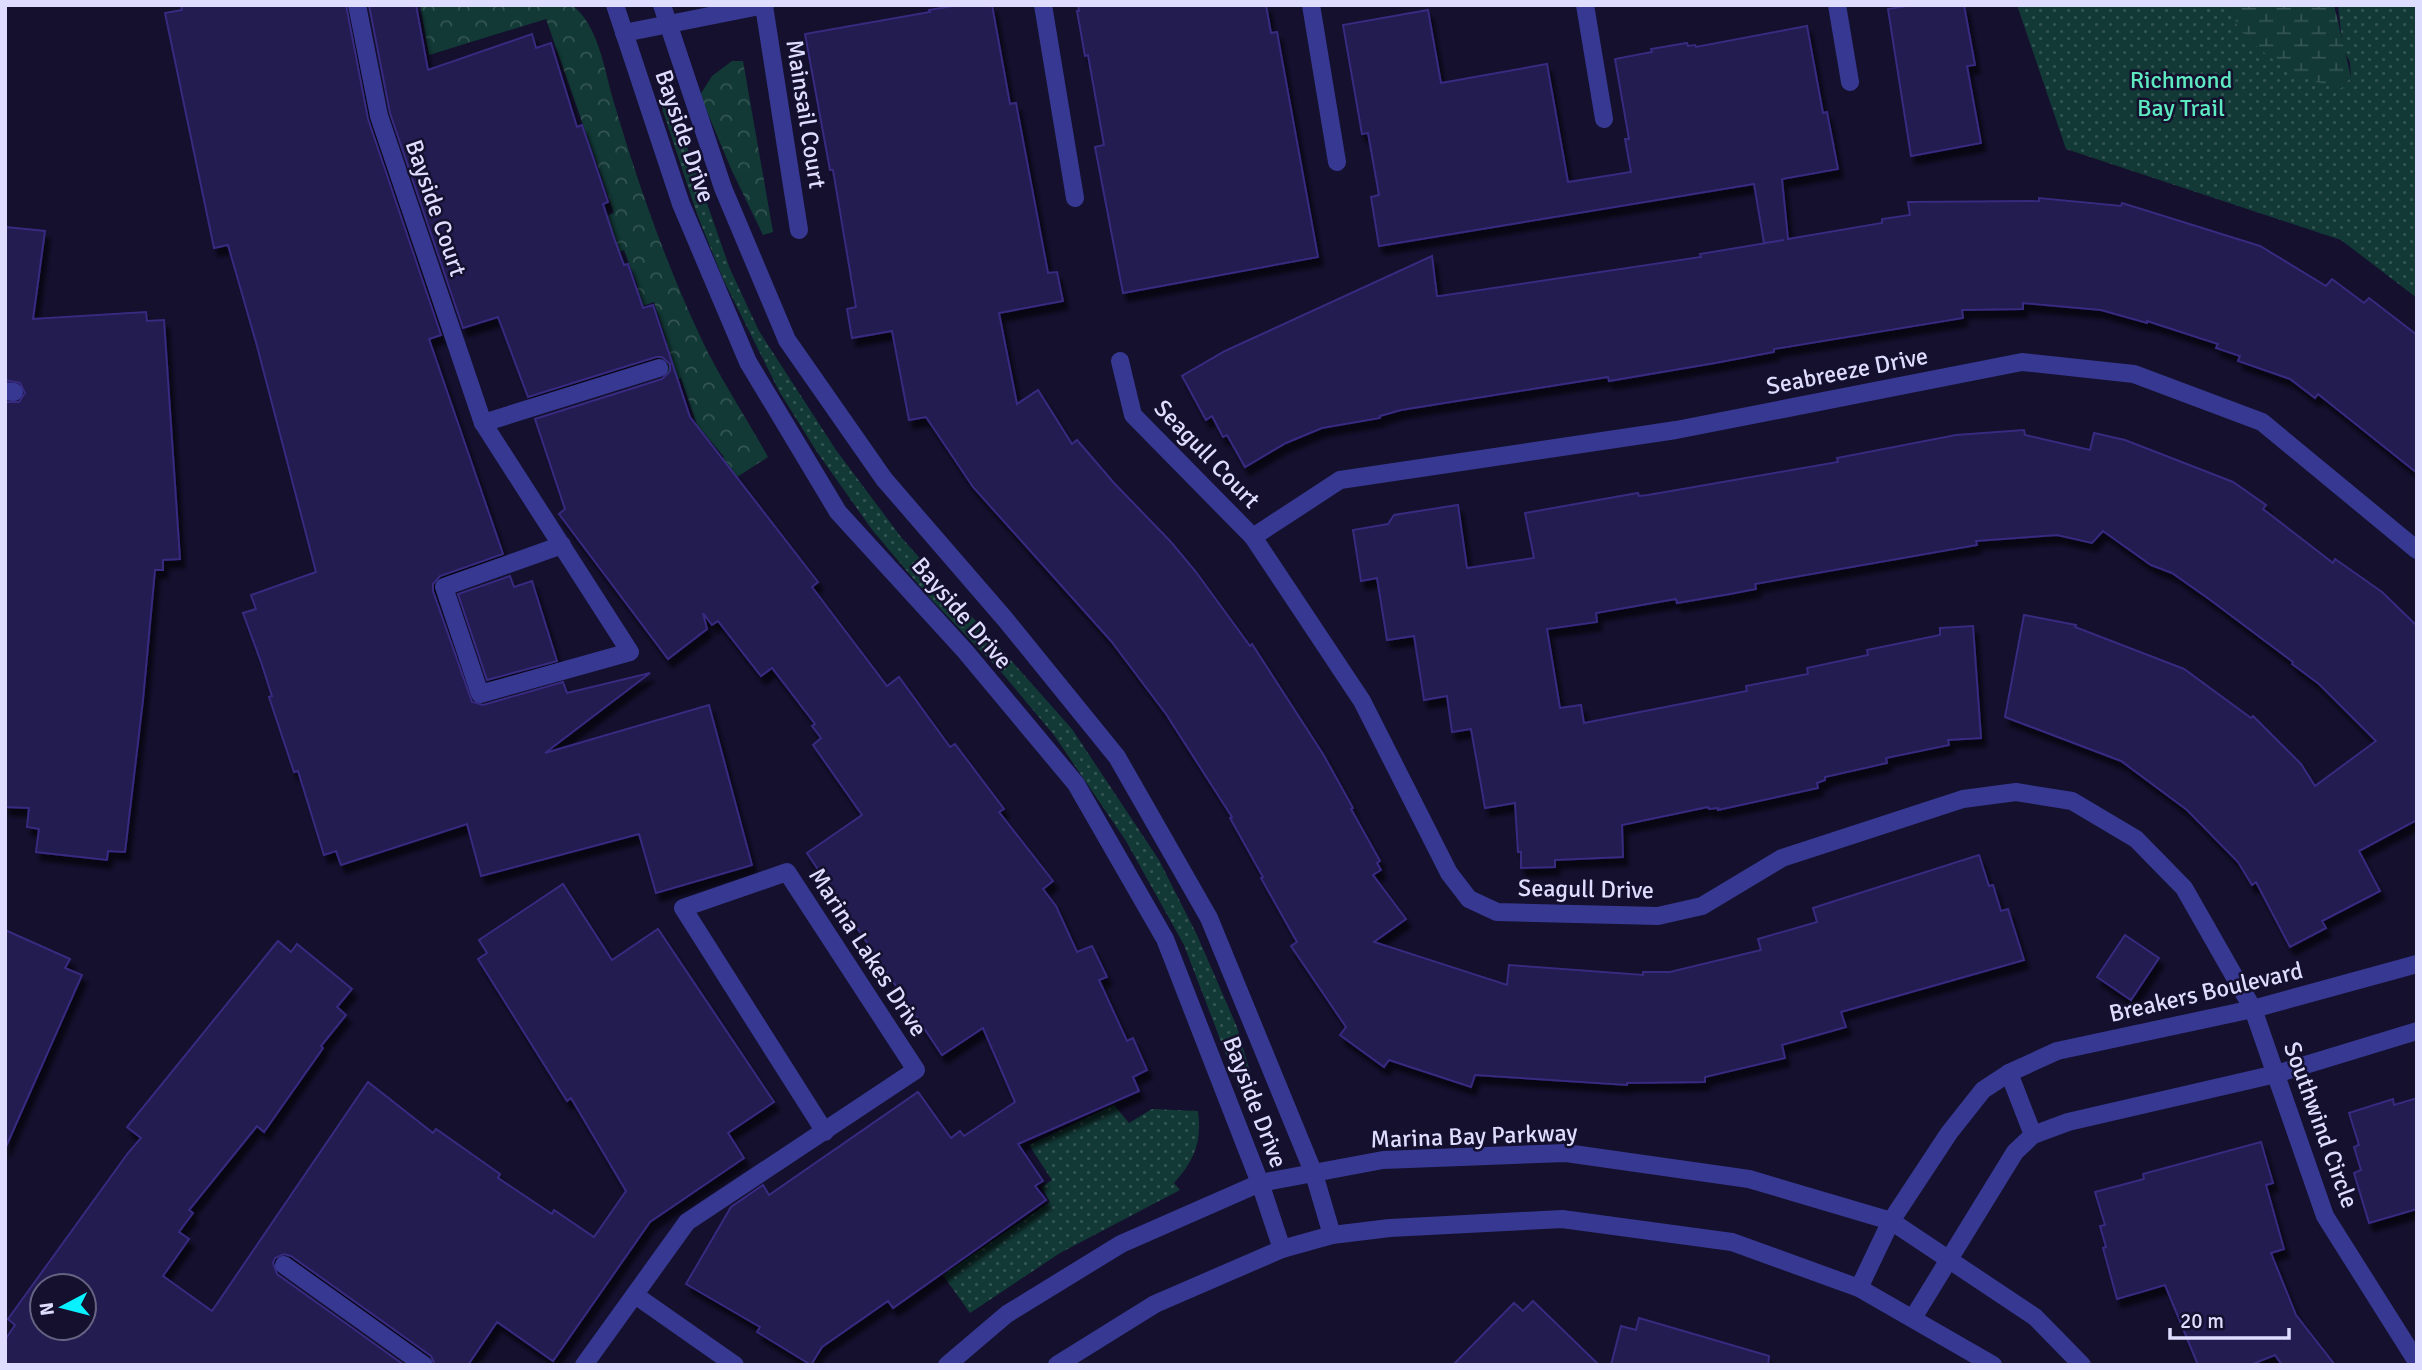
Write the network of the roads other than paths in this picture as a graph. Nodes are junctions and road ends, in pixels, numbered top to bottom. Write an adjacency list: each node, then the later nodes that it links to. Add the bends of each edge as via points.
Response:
1 (357, 5): 18 (street, Bayside Court, via 379,116)
2 (615, 5): 10 (street, Bayside Drive)
3 (662, 5): 9 (street, Bayside Drive)
4 (765, 5): 9 (street); 15 (street, Mainsail Court)
5 (1044, 5): 14 (street)
6 (1311, 5): 13 (street)
7 (1585, 5): 12 (street)
8 (1837, 5): 11 (street)
9 (667, 24): 10 (street); 29 (street, Bayside Drive, via 723,188 787,340 884,479 1116,757 1209,918)
10 (624, 33): 30 (street, Bayside Drive, via 681,204 748,362 838,512 965,651 1076,784 1165,939)
11 (1850, 82)
12 (1604, 119)
13 (1337, 162)
14 (1075, 198)
15 (799, 230)
16 (1120, 361): 19 (street, Seagull Court, via 1133,415)
17 (659, 368): 18 (street)
18 (483, 423): 20 (street, Bayside Court)
19 (1253, 537): 21 (street, Seabreeze Drive, via 1340,480 1676,430 2022,362 2134,374 2263,422); 23 (street, Seagull Drive, via 1362,701 1449,873 1469,899 1497,912 1669,914 1702,906 1782,858 1964,799 2016,792 2072,801 2136,839 2184,888)
20 (562, 545): 20 (street, Bayside Court, via 630,652 480,694 444,587)
21 (2417, 550)
22 (2417, 964): 23 (street, Breakers Boulevard)
23 (2253, 1009): 25 (street, Breakers Boulevard, via 2057,1051); 26 (street, Southwind Circle)
24 (2417, 1031): 26 (street)
25 (2009, 1073): 28 (street); 31 (street, Breakers Boulevard, via 1983,1090)
26 (2276, 1074): 28 (street, via 2068,1122); 39 (street, Southwind Circle, via 2325,1216)
27 (825, 1132): 27 (street, Marina Lakes Drive, via 757,1026 682,908 787,872 916,1070); 37 (street, Marina Lakes Drive, via 687,1222)
28 (2033, 1135): 34 (street, via 2015,1152)
29 (1314, 1174): 30 (street, Marina Bay Parkway); 31 (street, Marina Bay Parkway, via 1383,1160 1566,1153 1749,1179); 32 (street, Bayside Drive)
30 (1260, 1183): 33 (street, Bayside Drive); 43 (street, Marina Bay Parkway, via 1121,1244 1007,1314)
31 (1891, 1221): 34 (street, Marina Bay Parkway); 36 (street, Breakers Boulevard)
32 (1332, 1235): 33 (street); 36 (street, via 1562,1219 1732,1242)
33 (1282, 1249): 44 (street, via 1155,1304)
34 (1947, 1259): 38 (street); 46 (street, Marina Bay Parkway, via 2035,1317)
35 (284, 1265): 40 (street)
36 (1859, 1288): 38 (street)
37 (635, 1295): 41 (street, Marina Lakes Drive); 42 (street)
38 (1913, 1318): 45 (street)
39 (2417, 1362)
40 (424, 1365)
41 (584, 1365)
42 (735, 1365)
43 (947, 1365)
44 (1058, 1365)
45 (1993, 1365)
46 (2082, 1365)

